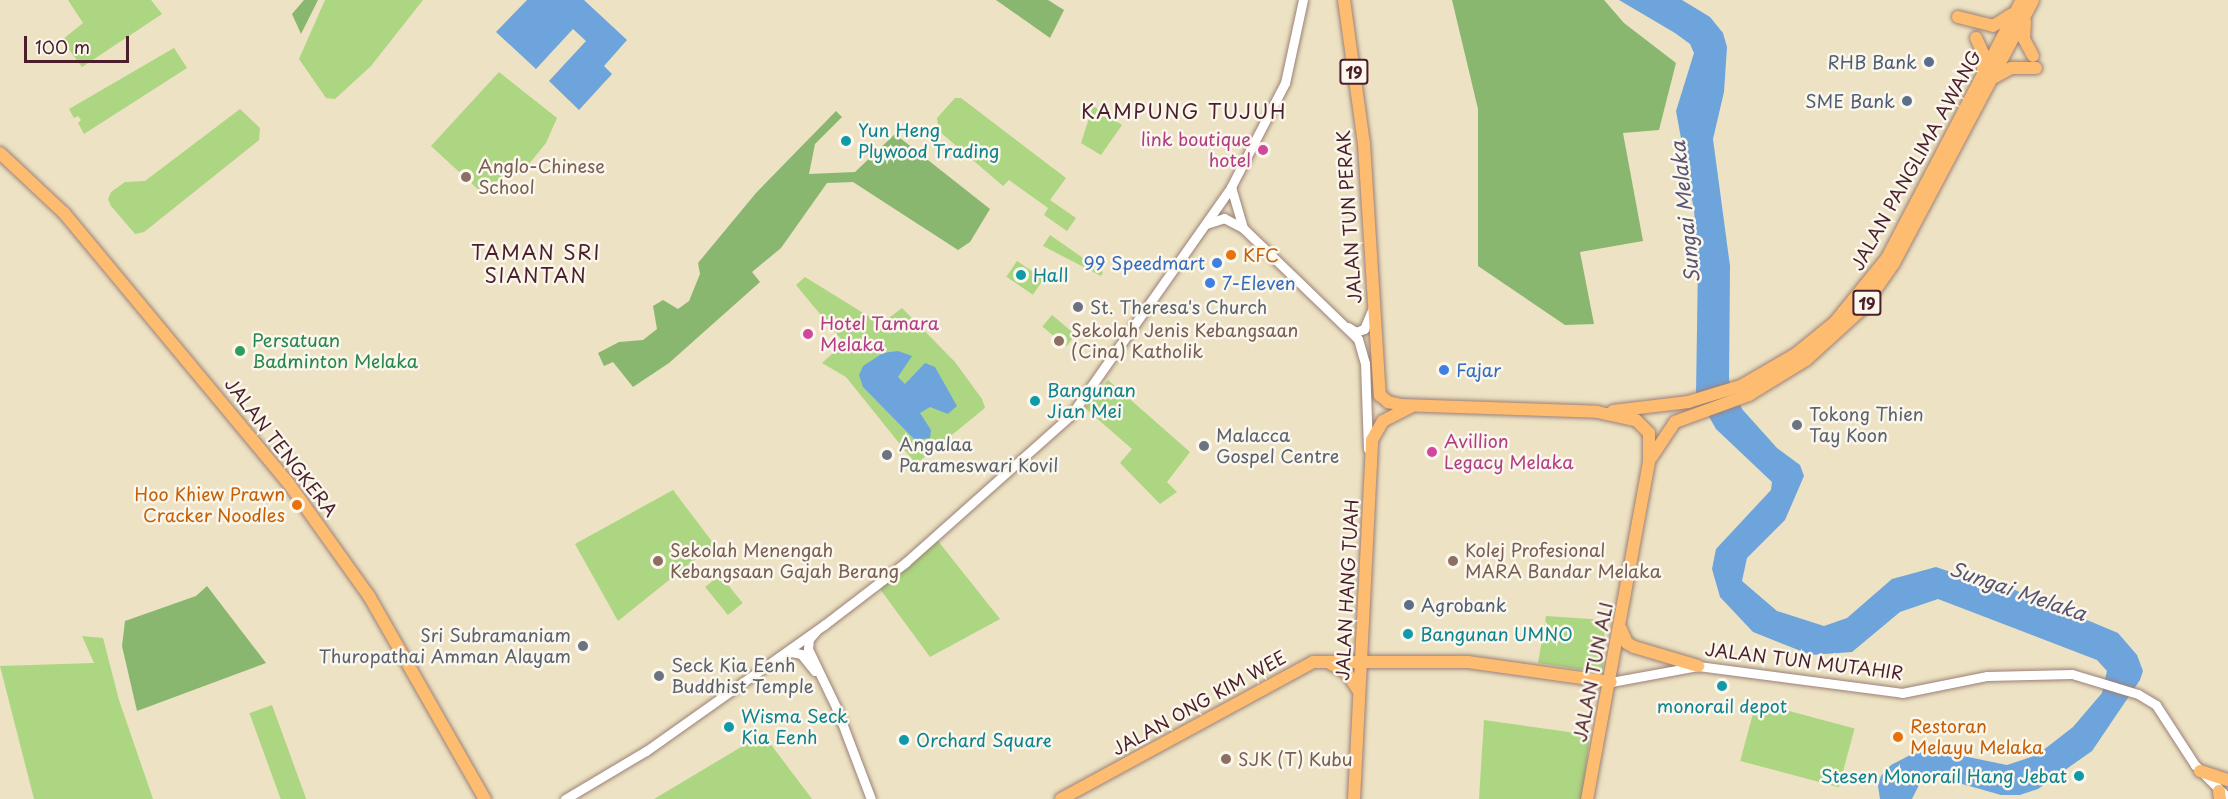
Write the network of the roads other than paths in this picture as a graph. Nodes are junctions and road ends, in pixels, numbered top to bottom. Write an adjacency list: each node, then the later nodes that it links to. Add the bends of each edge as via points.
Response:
1 (1303, 0): 9 (street, via 1285,83)
2 (1344, 0): 12 (main road, JALAN TUN PERAK / 19, via 1364,144)
3 (2033, 0): 4 (main road, JALAN PANGLIMA AWANG / 19)
4 (2021, 8): 5 (main road, via 1993,26); 7 (main road, JALAN PANGLIMA AWANG / 19); 7 (main road, via 2024,39 2034,62)
5 (1958, 17)
6 (1976, 38): 7 (main road)
7 (1988, 78): 15 (main road, JALAN PANGLIMA AWANG / 19, via 1872,280 1816,339 1745,391)
8 (0, 153): 31 (main road, JALAN TENGKERA, via 64,213 289,484 369,596)
9 (1231, 187): 10 (street); 11 (street)
10 (1243, 228): 11 (street, via 1224,218 1215,218); 13 (street)
11 (1200, 229): 19 (street, via 1071,415 932,541)
12 (1373, 306): 13 (street, via 1360,332); 14 (main road, JALAN TUN PERAK / 19, via 1380,395 1388,402)
13 (1345, 325): 17 (street, via 1358,339 1365,363)
14 (1415, 405): 16 (main road, JALAN TUN ALI / 19); 17 (main road, JALAN HANG TUAH, via 1383,422 1372,440)
15 (1691, 407): 16 (main road, JALAN PANGLIMA AWANG / 19); 18 (main road, JALAN PANGLIMA AWANG / 19, via 1669,426)
16 (1597, 412): 18 (main road, JALAN TUN ALI / 19, via 1643,425 1649,434)
17 (1370, 458): 22 (main road, JALAN HANG TUAH)
18 (1649, 462): 20 (main road, JALAN TUN ALI)
19 (824, 625): 23 (street); 25 (street, via 807,644)
20 (1621, 628): 24 (main road, via 1627,644); 26 (main road, JALAN TUN ALI)
21 (1324, 660): 22 (main road, JALAN ONG KIM WEE); 27 (main road, via 1347,673); 34 (main road, JALAN ONG KIM WEE, via 1298,667)
22 (1361, 660): 26 (main road, JALAN TUN MUTAHIR, via 1468,662); 27 (main road, JALAN HANG TUAH)
23 (766, 664): 25 (street, via 795,652); 32 (street, via 646,751)
24 (1698, 666): 26 (street, JALAN TUN MUTAHIR); 28 (street, JALAN TUN MUTAHIR, via 1890,693 2018,674 2072,674 2138,694 2164,714)
25 (822, 678): 33 (street)
26 (1611, 682): 36 (main road, JALAN TUN ALI)
27 (1359, 691): 35 (main road, JALAN HANG TUAH)
28 (2200, 771): 29 (main road); 30 (street, JALAN TUN MUTAHIR)
29 (2228, 780)
30 (2222, 796)
31 (485, 799)
32 (565, 799)
33 (871, 799)
34 (1061, 799)
35 (1354, 799)
36 (1587, 799)

